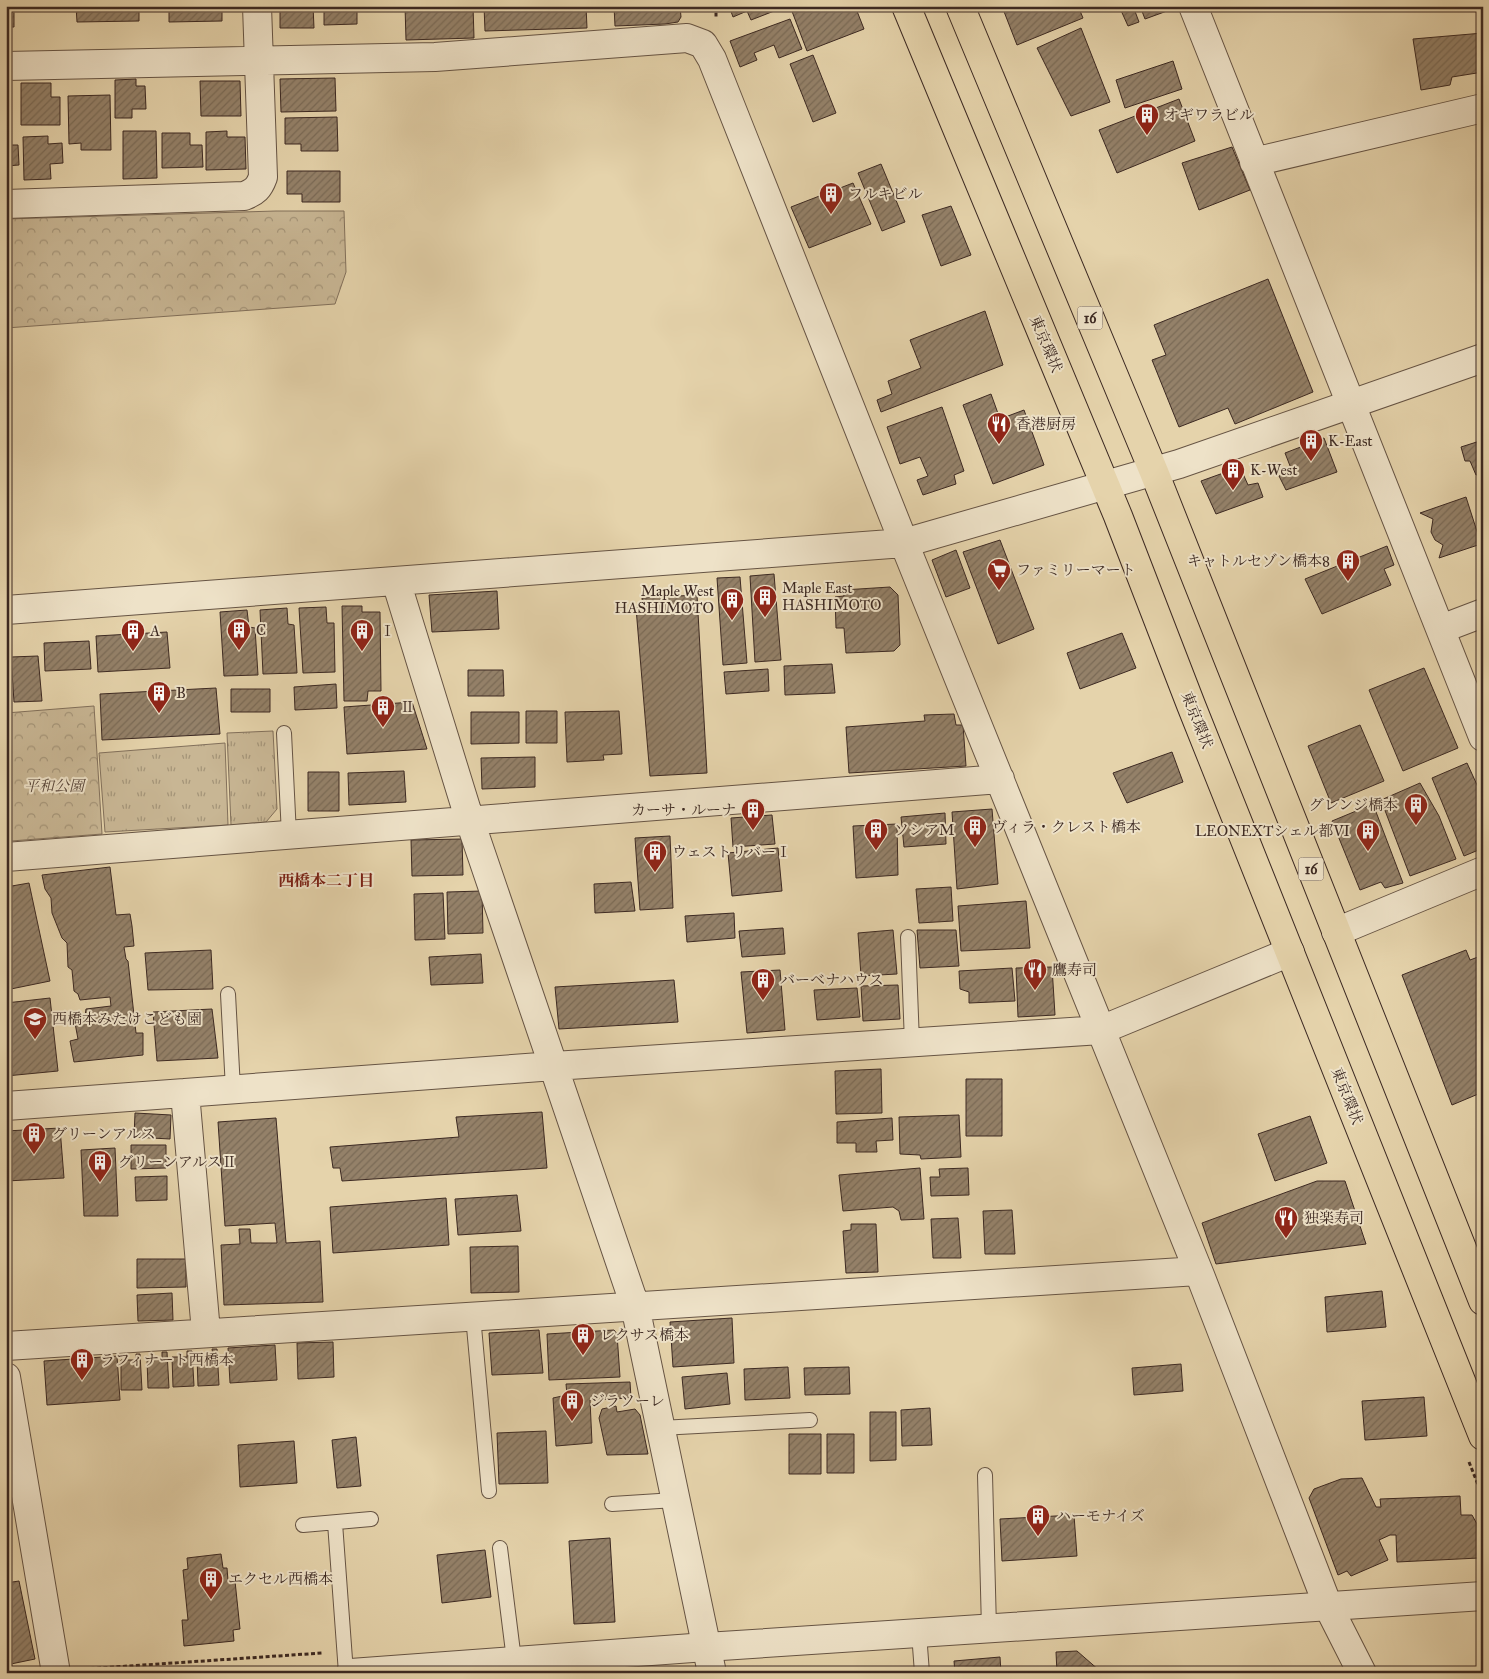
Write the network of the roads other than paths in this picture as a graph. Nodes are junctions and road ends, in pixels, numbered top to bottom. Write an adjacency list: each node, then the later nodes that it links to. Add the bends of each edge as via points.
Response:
1 (257, 6): 5 (street)
2 (906, 6): 13 (highway, 東京環状)
3 (960, 6): 12 (highway, 16)
4 (1193, 6): 8 (street)
5 (259, 60): 6 (street); 9 (street, via 263,177 255,192 244,196); 14 (street, via 435,57 688,38 703,44 719,77)
6 (6, 66)
7 (1483, 108): 8 (street)
8 (1254, 162): 11 (street)
9 (6, 204)
10 (1483, 358): 11 (street)
11 (1350, 404): 12 (street); 18 (street)
12 (1154, 472): 13 (street); 26 (highway, 16)
13 (1105, 486): 14 (street); 28 (highway, 東京環状)
14 (904, 543): 15 (street); 21 (street)
15 (396, 581): 16 (street); 22 (street)
16 (6, 610)
17 (1483, 613): 18 (street)
18 (1441, 629): 20 (street)
19 (284, 733): 23 (lane)
20 (1483, 737)
21 (1000, 779): 22 (street); 30 (street)
22 (470, 822): 23 (street); 32 (street)
23 (289, 835): 24 (street)
24 (6, 857)
25 (1483, 871): 26 (street)
26 (1336, 932): 37 (highway, 16)
27 (908, 937): 31 (lane)
28 (1290, 952): 30 (street); 45 (highway, 東京環状)
29 (228, 994): 33 (lane)
30 (1101, 1030): 31 (street); 36 (street)
31 (912, 1043): 32 (street)
32 (554, 1066): 33 (street); 38 (street)
33 (233, 1089): 34 (street)
34 (185, 1093): 35 (street); 40 (street)
35 (6, 1106)
36 (1198, 1271): 38 (street); 55 (street)
37 (1483, 1301)
38 (635, 1306): 39 (street); 44 (street)
39 (473, 1316): 40 (street); 47 (lane)
40 (206, 1332): 41 (street)
41 (6, 1346)
42 (6, 1377): 60 (street)
43 (810, 1420): 44 (lane)
44 (660, 1428): 48 (street)
45 (1483, 1436)
46 (985, 1475): 56 (lane)
47 (489, 1491)
48 (676, 1500): 49 (lane); 59 (street)
49 (612, 1504)
50 (371, 1519): 51 (lane)
51 (335, 1523): 52 (lane); 61 (lane)
52 (303, 1525)
53 (500, 1548): 58 (lane)
54 (1483, 1596): 55 (street)
55 (1328, 1606): 56 (street); 64 (street)
56 (989, 1628): 57 (street)
57 (919, 1634): 59 (street); 63 (lane)
58 (514, 1660): 59 (street); 62 (street)
59 (709, 1660)
60 (56, 1673)
61 (346, 1673)
62 (351, 1673)
63 (922, 1673)
64 (1362, 1673)

